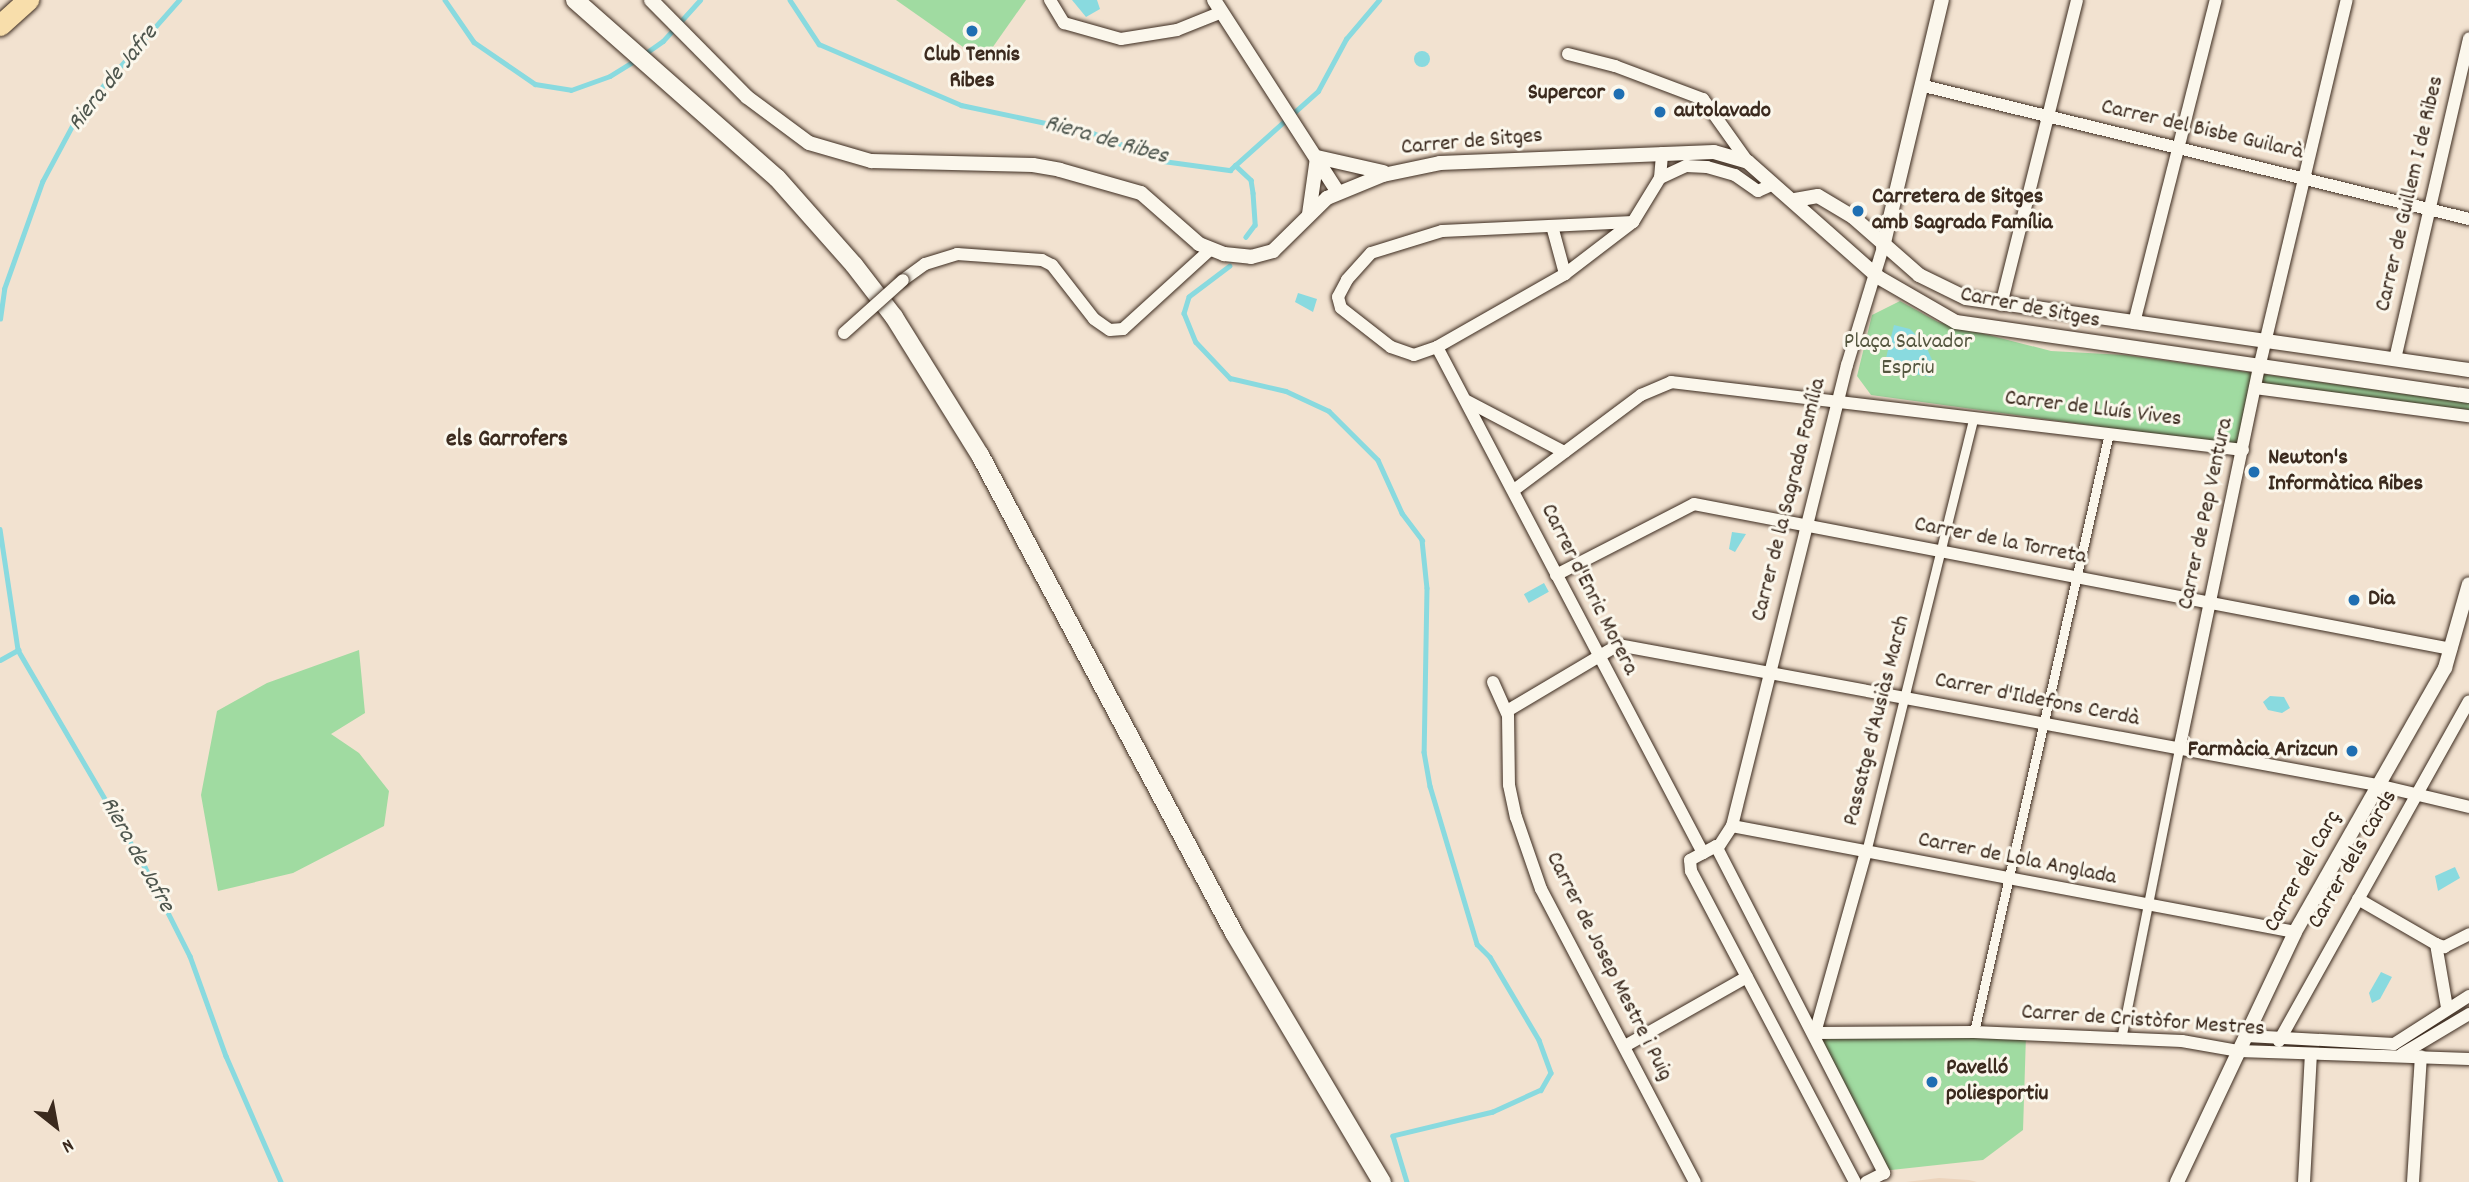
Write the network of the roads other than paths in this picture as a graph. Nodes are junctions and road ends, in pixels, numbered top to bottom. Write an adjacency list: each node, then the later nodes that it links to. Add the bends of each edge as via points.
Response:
1 (28, 0): 10 (highway)
2 (575, 0): 95 (main road, via 777,178 832,239 927,367 980,455 1247,956)
3 (651, 0): 31 (street, via 772,119 809,143 871,162 1033,165 1060,170 1142,193 1188,236)
4 (1050, 0): 9 (street, via 1063,23 1121,39 1177,30)
5 (1942, 0): 13 (street, Carrer de la Sagrada Família)
6 (2077, 0): 14 (street)
7 (2216, 0): 15 (street)
8 (2347, 0): 20 (street, Carrer de Pep Ventura)
9 (1218, 6): 17 (street)
10 (0, 24)
11 (2469, 38): 25 (street, Carrer de Guillem I de Ribes)
12 (1568, 54): 18 (street, via 1703,99)
13 (1924, 86): 14 (street, Carrer del Bisbe Guilarà); 30 (street, Carrer de la Sagrada Família)
14 (2047, 116): 15 (street, Carrer del Bisbe Guilarà); 34 (street)
15 (2180, 148): 20 (street, Carrer del Bisbe Guilarà); 35 (street)
16 (1661, 153): 18 (street, Carrer de Sitges, via 1714,152); 19 (street, Carrer de Sitges, via 1440,163); 21 (street)
17 (1317, 158): 19 (street); 23 (street); 26 (street)
18 (1748, 162): 22 (street, Carrer de Sitges)
19 (1387, 174): 23 (street)
20 (2306, 177): 25 (street, Carrer del Bisbe Guilarà); 37 (street, Carrer de Pep Ventura)
21 (1660, 178): 22 (street, via 1686,166 1707,167 1735,175 1758,191); 28 (street)
22 (1774, 184): 24 (street, Carrer de Sitges)
23 (1338, 191): 26 (street)
24 (1795, 200): 30 (street, via 1818,196 1853,217); 33 (street, Carrer de Sitges)
25 (2429, 209): 27 (street, Carrer del Bisbe Guilarà); 39 (street, Carrer de Guillem I de Ribes)
26 (1309, 215): 31 (street, via 1273,251 1237,257)
27 (2469, 219)
28 (1633, 222): 29 (street); 32 (street)
29 (1552, 226): 32 (street); 38 (street, via 1442,231 1371,253 1364,260 1338,298 1341,308 1391,346 1414,355)
30 (1884, 247): 33 (street, Carrer de la Sagrada Família); 34 (street, via 1948,290)
31 (1211, 249): 36 (street, bridge, via 1123,329 1110,330 1094,319 1052,265 1042,260 957,254 925,264 902,280)
32 (1565, 274): 38 (street)
33 (1878, 277): 40 (street, Carrer de Sitges, via 1956,322); 45 (street, Carrer de la Sagrada Família, via 1864,301)
34 (2001, 305): 35 (street)
35 (2134, 324): 37 (street)
36 (844, 333)
37 (2267, 338): 39 (street); 40 (street, Carrer de Pep Ventura)
38 (1437, 347): 44 (street, Carrer d'Enric Morera)
39 (2395, 359): 41 (street)
40 (2259, 368): 42 (street, Carrer de Pep Ventura); 43 (street, Carrer de Sitges)
41 (2469, 370)
42 (2255, 388): 46 (street); 49 (street, Carrer de Pep Ventura)
43 (2469, 397)
44 (1467, 401): 50 (street); 51 (street, Carrer d'Enric Morera)
45 (1838, 401): 47 (street, Carrer de Lluís Vives); 50 (street, Carrer de Lluís Vives, via 1671,382 1641,395); 52 (street, Carrer de la Sagrada Família)
46 (2469, 416)
47 (1974, 417): 48 (street, Carrer de Lluís Vives); 53 (street, Passatge d'Ausiàs March)
48 (2109, 433): 49 (street, Carrer de Lluís Vives); 55 (street)
49 (2243, 450): 57 (street, Carrer de Pep Ventura)
50 (1564, 452): 51 (street, Carrer de Lluís Vives)
51 (1514, 490): 54 (street, Carrer d'Enric Morera)
52 (1808, 525): 53 (street, Carrer de la Torreta); 54 (street, Carrer de la Torreta, via 1693,504); 60 (street, Carrer de la Sagrada Família)
53 (1943, 552): 55 (street, Carrer de la Torreta); 62 (street, Passatge d'Ausiàs March)
54 (1556, 575): 59 (street, Carrer d'Enric Morera)
55 (2076, 579): 57 (street, Carrer de la Torreta); 65 (street)
56 (2469, 584): 58 (street, Carrer del Carç)
57 (2209, 605): 58 (street, Carrer de la Torreta); 66 (street, Carrer de Pep Ventura)
58 (2451, 649): 67 (street, Carrer del Carç, via 2445,668)
59 (1600, 660): 60 (street, Carrer d'Ildefons Cerdà, via 1618,645); 64 (street, Carrer d'Ildefons Cerdà); 73 (street, Carrer d'Enric Morera)
60 (1772, 671): 62 (street, Carrer d'Ildefons Cerdà); 70 (street, Carrer de la Sagrada Família)
61 (1493, 682): 64 (street, Carrer de Josep Mestre i Puig)
62 (1906, 696): 65 (street, Carrer d'Ildefons Cerdà); 72 (street, Passatge d'Ausiàs March)
63 (2469, 701): 68 (street, Carrer dels Cards)
64 (1507, 711): 89 (street, Carrer de Josep Mestre i Puig, via 1508,785 1523,844 1541,889)
65 (2043, 723): 66 (street, Carrer d'Ildefons Cerdà); 74 (street)
66 (2179, 750): 67 (street, Carrer d'Ildefons Cerdà); 76 (street, Carrer de Pep Ventura)
67 (2377, 785): 68 (street, Carrer d'Ildefons Cerdà); 77 (street, Carrer del Carç)
68 (2416, 795): 69 (street, Carrer d'Ildefons Cerdà); 75 (street, Carrer dels Cards)
69 (2469, 807)
70 (1732, 826): 71 (street, Carrer de la Sagrada Família); 72 (street, Carrer de Lola Anglada)
71 (1719, 846): 73 (street); 85 (street)
72 (1866, 852): 74 (street, Carrer de Lola Anglada); 85 (street, Passatge d'Ausiàs March)
73 (1703, 853): 80 (street, via 1688,863)
74 (2008, 880): 76 (street, Carrer de Lola Anglada); 84 (street)
75 (2358, 899): 79 (street); 88 (street, Carrer dels Cards)
76 (2148, 906): 77 (street, Carrer de Lola Anglada); 87 (street, Carrer de Pep Ventura)
77 (2295, 932): 86 (street, Carrer del Carç)
78 (2469, 934): 79 (street, via 2444,947)
79 (2436, 943): 82 (street)
80 (1746, 977): 89 (street); 97 (street)
81 (2469, 996): 82 (street)
82 (2447, 1009): 88 (street, via 2394,1044)
83 (2469, 1014): 92 (street)
84 (1974, 1032): 85 (street, Carrer de Cristòfor Mestres); 87 (street, Carrer de Cristòfor Mestres)
85 (1815, 1033): 98 (street, via 1884,1173)
86 (2247, 1036): 88 (street); 90 (street, Carrer del Carç)
87 (2121, 1039): 90 (street, Carrer de Cristòfor Mestres, via 2182,1041)
88 (2279, 1041)
89 (1625, 1046): 96 (street, Carrer de Josep Mestre i Puig)
90 (2239, 1051): 91 (street, Carrer de Cristòfor Mestres); 99 (street, Carrer del Carç)
91 (2311, 1054): 92 (street, Carrer de Cristòfor Mestres); 100 (street)
92 (2402, 1054): 93 (street, Carrer de Cristòfor Mestres)
93 (2421, 1056): 94 (street, Carrer de Cristòfor Mestres); 101 (street)
94 (2469, 1059)
95 (1382, 1182)
96 (1695, 1182)
97 (1855, 1182)
98 (1866, 1182)
99 (2177, 1182)
100 (2304, 1182)
101 (2413, 1182)

